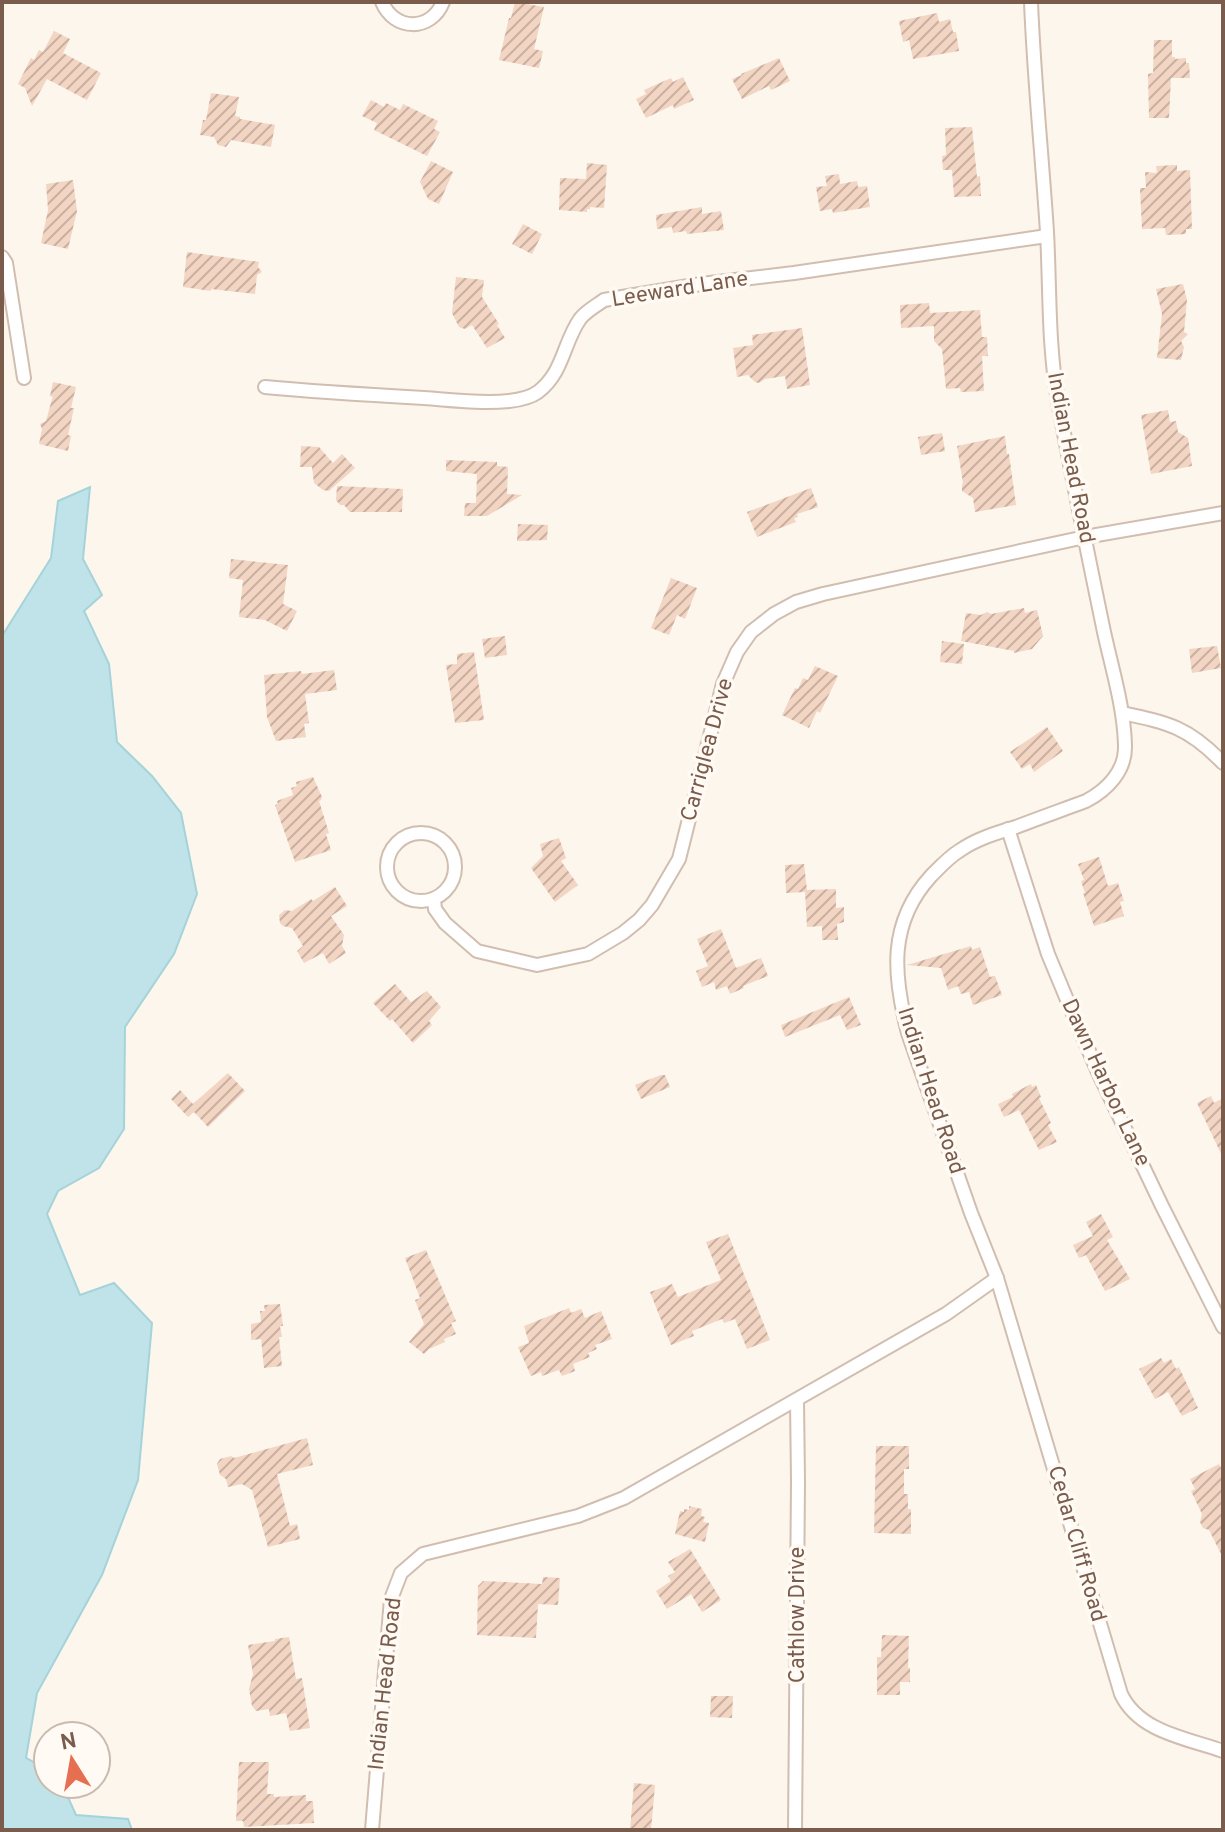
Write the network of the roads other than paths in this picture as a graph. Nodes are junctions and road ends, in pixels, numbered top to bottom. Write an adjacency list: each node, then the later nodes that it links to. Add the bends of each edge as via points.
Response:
1 (382, 2): 2 (street, via 395,20 407,24 431,19)
2 (443, 2)
3 (1031, 2): 4 (street, Indian Head Road)
4 (1047, 236): 7 (street, Leeward Lane, via 604,300 581,318 549,381 536,394 511,401); 9 (street, Indian Head Road, via 1053,367)
5 (2, 257): 6 (street)
6 (24, 378)
7 (265, 387)
8 (1223, 513): 9 (street, Carriglea Drive)
9 (1085, 537): 10 (street, Indian Head Road); 13 (street, Carriglea Drive, via 823,594 796,602 751,632 723,684 679,859 639,920 588,954 537,965 477,951 445,923)
10 (1122, 713): 11 (street, via 1180,728); 12 (street, Indian Head Road, via 1126,749 1108,786 1086,801)
11 (1223, 763)
12 (1008, 829): 14 (street, Indian Head Road, via 958,851 921,887 897,948 897,980 908,1033); 15 (street, Dawn Harbor Lane, via 1075,1020)
13 (434, 900): 13 (street, via 447,891 456,862 438,837 408,835 388,857 392,887 419,902)
14 (997, 1278): 16 (street, Indian Head Road); 17 (street, Cedar Cliff Road, via 1126,1705 1153,1727)
15 (1223, 1327)
16 (797, 1401): 18 (street, Indian Head Road, via 624,1498 578,1516 423,1554 401,1573 391,1599); 19 (street, Cathlow Drive)
17 (1223, 1751)
18 (372, 1830)
19 (795, 1830)

